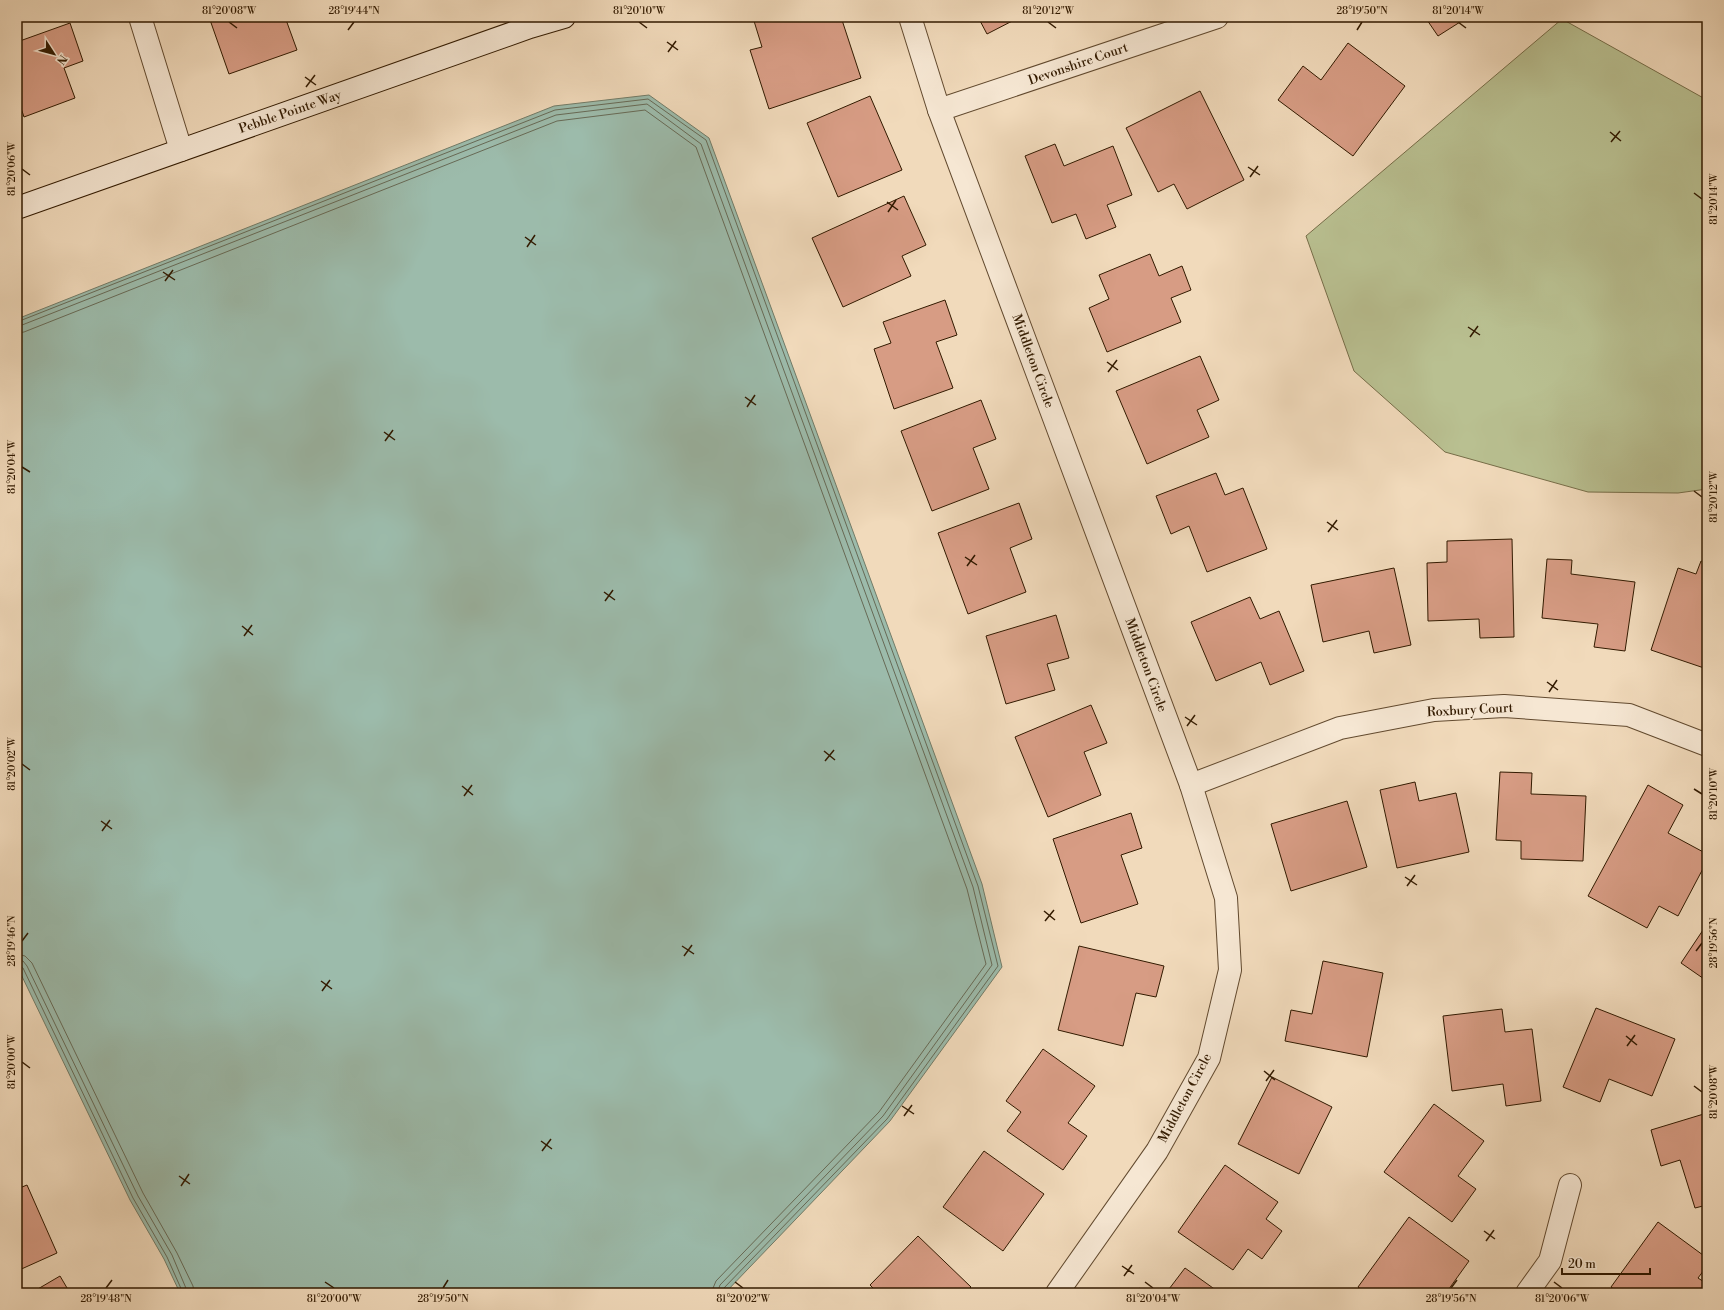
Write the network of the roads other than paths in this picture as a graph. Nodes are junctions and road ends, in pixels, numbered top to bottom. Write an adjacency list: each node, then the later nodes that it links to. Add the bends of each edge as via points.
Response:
1 (140, 17): 7 (street)
2 (564, 17): 5 (street, Pebble Pointe Way)
3 (910, 17): 6 (street, Middleton Circle)
4 (1217, 17): 6 (street, Devonshire Court)
5 (528, 22): 7 (street, Pebble Pointe Way)
6 (939, 110): 10 (street, Middleton Circle)
7 (181, 150): 8 (street, Pebble Pointe Way)
8 (17, 208)
9 (1707, 745): 10 (street, Roxbury Court, via 1629,715 1504,706 1434,710 1340,728)
10 (1191, 785): 12 (street, Middleton Circle, via 1226,898 1230,970 1209,1058 1157,1151)
11 (1570, 1185): 13 (street, via 1550,1261)
12 (1057, 1293)
13 (1527, 1293)

